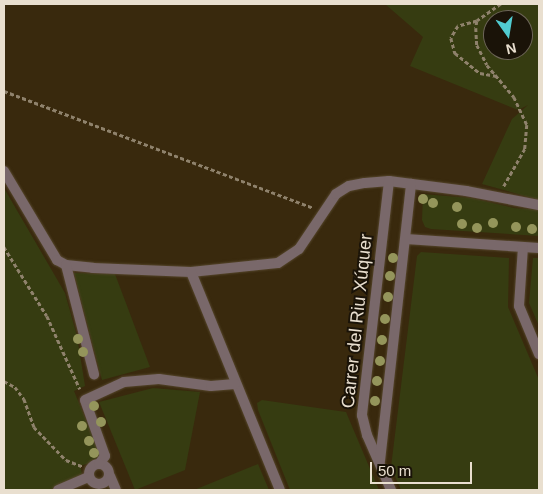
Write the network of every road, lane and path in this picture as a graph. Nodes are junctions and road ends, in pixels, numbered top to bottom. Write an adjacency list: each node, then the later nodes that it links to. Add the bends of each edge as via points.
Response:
1 (501, 4): 2 (path)
2 (477, 21): 3 (path, via 477,46 487,65); 3 (path, via 458,26 451,38 455,53 480,73)
3 (498, 76): 8 (path, via 514,97 526,125 525,149)
4 (4, 91): 10 (path)
5 (4, 171): 15 (street, via 50,252)
6 (389, 181): 7 (street); 10 (street, via 349,186 336,194); 22 (street, Carrer del Riu Xúquer, via 362,415)
7 (411, 184): 8 (street); 11 (street, Carrer del Riu Xúquer)
8 (499, 196): 9 (street)
9 (539, 205)
10 (322, 211): 16 (street, via 299,249 278,263)
11 (406, 239): 13 (street); 22 (street, Carrer del Riu Xúquer)
12 (4, 247): 21 (path, via 47,316)
13 (523, 247): 14 (street); 17 (street, via 519,306)
14 (539, 248)
15 (66, 266): 16 (street); 18 (street)
16 (191, 272): 20 (street)
17 (539, 354)
18 (94, 374)
19 (4, 381): 25 (path, via 15,387 24,399 34,427 66,460)
20 (235, 384): 21 (street, via 211,386 159,379 124,382); 28 (street)
21 (85, 400): 23 (street, via 105,456)
22 (380, 462): 29 (street, Carrer del Riu Xúquer)
23 (99, 464): 24 (street, via 107,467); 25 (street)
24 (110, 476): 25 (street, via 102,484); 27 (street)
25 (91, 479): 26 (street)
26 (58, 490)
27 (116, 490)
28 (280, 490)
29 (391, 490)

